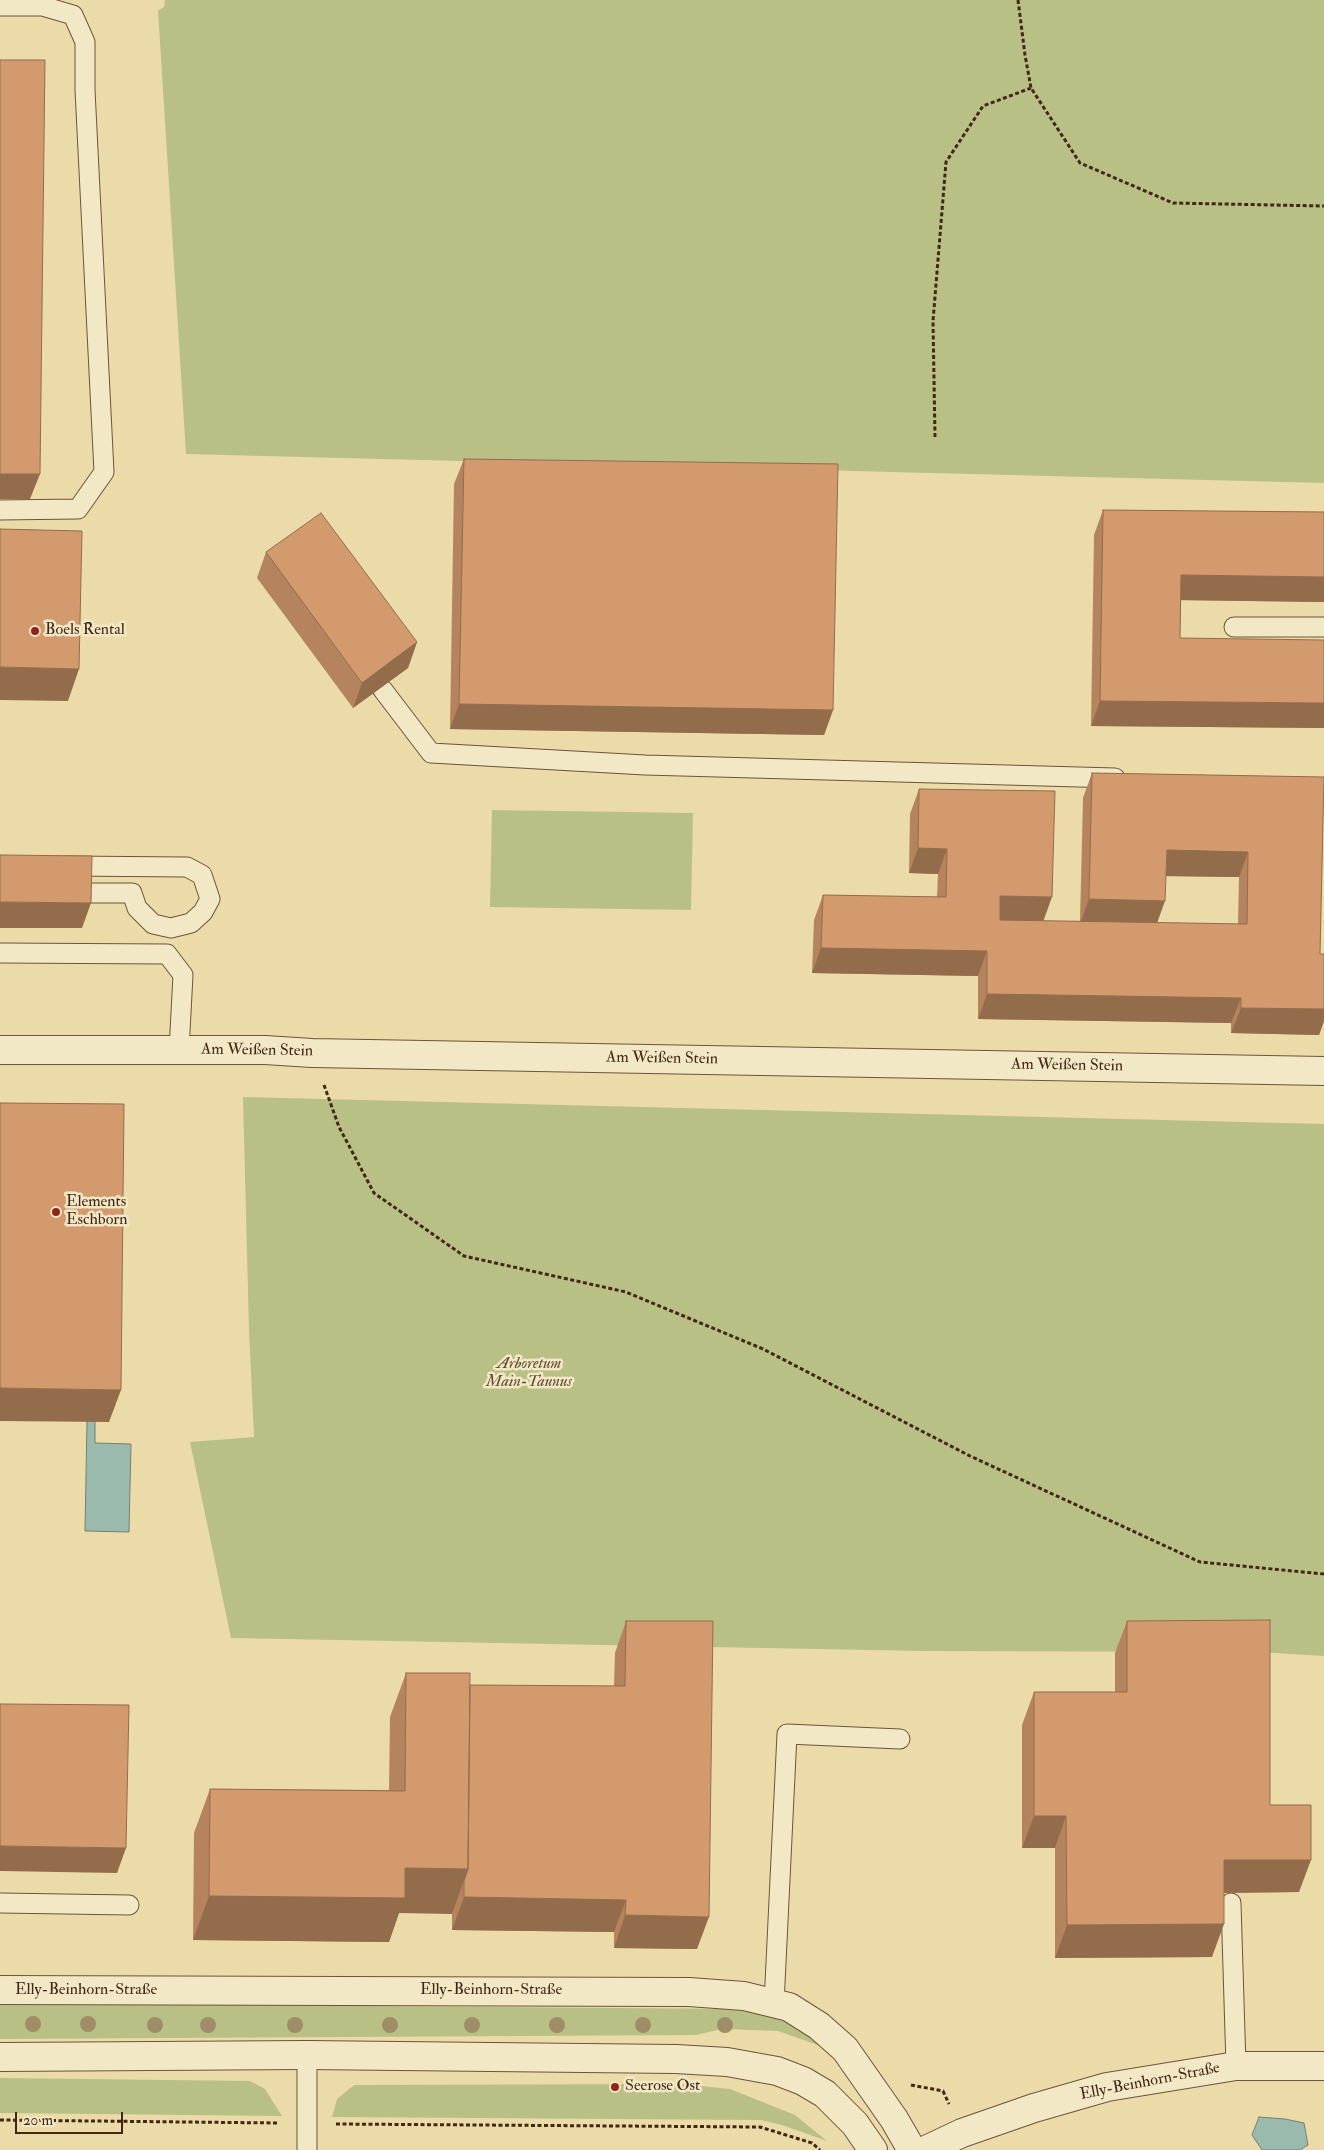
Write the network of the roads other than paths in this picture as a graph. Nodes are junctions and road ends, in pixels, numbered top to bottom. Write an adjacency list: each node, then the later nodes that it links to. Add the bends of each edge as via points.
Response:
1 (42, 3): 2 (lane); 3 (lane, via 73,15 85,42 84,90 104,472 78,509)
2 (0, 6)
3 (0, 510)
4 (1234, 626): 5 (lane)
5 (1324, 627)
6 (383, 690): 7 (lane, via 431,753 645,765)
7 (1132, 778)
8 (49, 865): 9 (lane, via 187,867 202,875 210,899 203,912 191,922 171,928 153,924 137,908 132,893)
9 (82, 893)
10 (0, 953): 12 (lane, via 167,954 183,975)
11 (0, 1050): 12 (street, Am Weißen Stein)
12 (179, 1050): 13 (street, Am Weißen Stein)
13 (1324, 1071)
14 (900, 1739): 19 (lane, via 787,1734)
15 (0, 1903): 17 (lane)
16 (1231, 1903): 22 (lane)
17 (129, 1905)
18 (0, 1990): 19 (street, Elly-Beinhorn-Straße, via 689,1992 744,1996)
19 (774, 2004): 26 (street, Elly-Beinhorn-Straße, via 789,2007 818,2026 845,2050)
20 (308, 2055): 21 (street); 24 (lane); 25 (street, via 727,2062 777,2071 825,2094 855,2124)
21 (0, 2057)
22 (1236, 2066): 23 (street, Elly-Beinhorn-Straße); 27 (street, Elly-Beinhorn-Straße, via 1107,2087 962,2133)
23 (1324, 2066)
24 (307, 2150)
25 (873, 2150)
26 (912, 2150)
27 (926, 2150)

